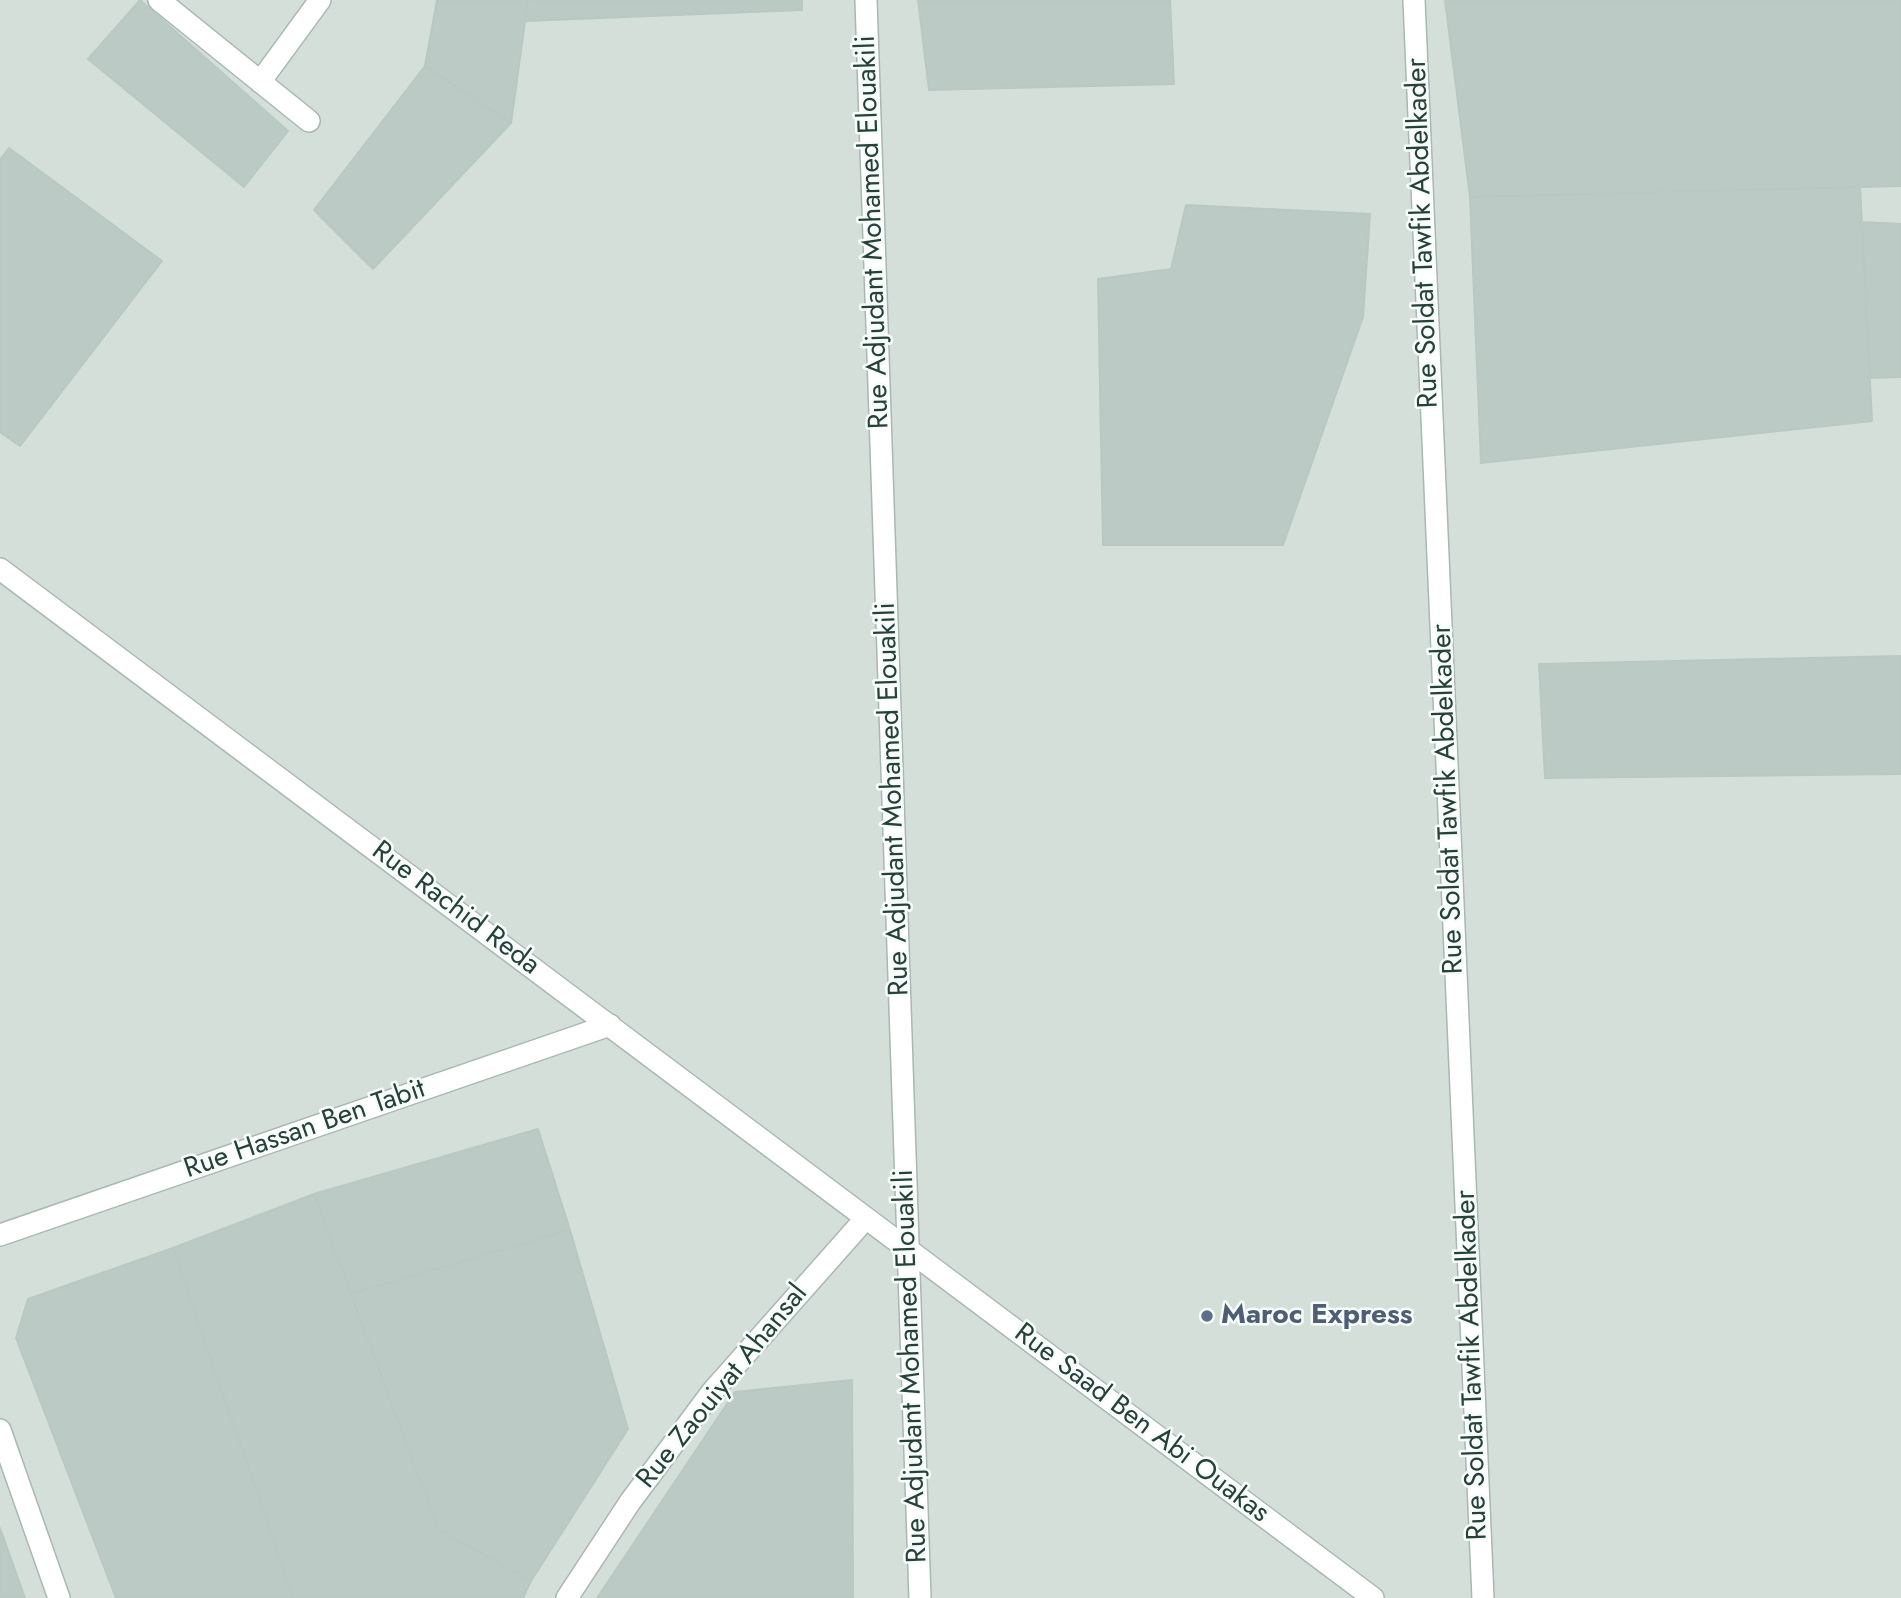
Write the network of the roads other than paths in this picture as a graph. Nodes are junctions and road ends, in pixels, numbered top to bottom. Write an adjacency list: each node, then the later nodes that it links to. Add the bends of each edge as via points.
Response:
1 (159, 0): 5 (street)
2 (320, 0): 5 (street)
3 (866, 0): 11 (street, Rue Adjudant Mohamed Elouakili)
4 (1415, 0): 17 (street, Rue Soldat Tawfik Abdelkader)
5 (260, 82): 6 (street)
6 (309, 121)
7 (0, 569): 8 (street, Rue Rachid Reda)
8 (610, 1025): 9 (street, Rue Rachid Reda); 10 (street, Rue Hassan Ben Tabit)
9 (866, 1218): 11 (street, Rue Rachid Reda); 14 (street, Rue Zaouiyat Ahansal, via 712,1392 630,1502)
10 (0, 1235)
11 (909, 1250): 15 (street, Rue Adjudant Mohamed Elouakili); 16 (street, Rue Saad Ben Abi Ouakas)
12 (0, 1430): 13 (street)
13 (59, 1598)
14 (567, 1598)
15 (920, 1598)
16 (1373, 1598)
17 (1483, 1598)

